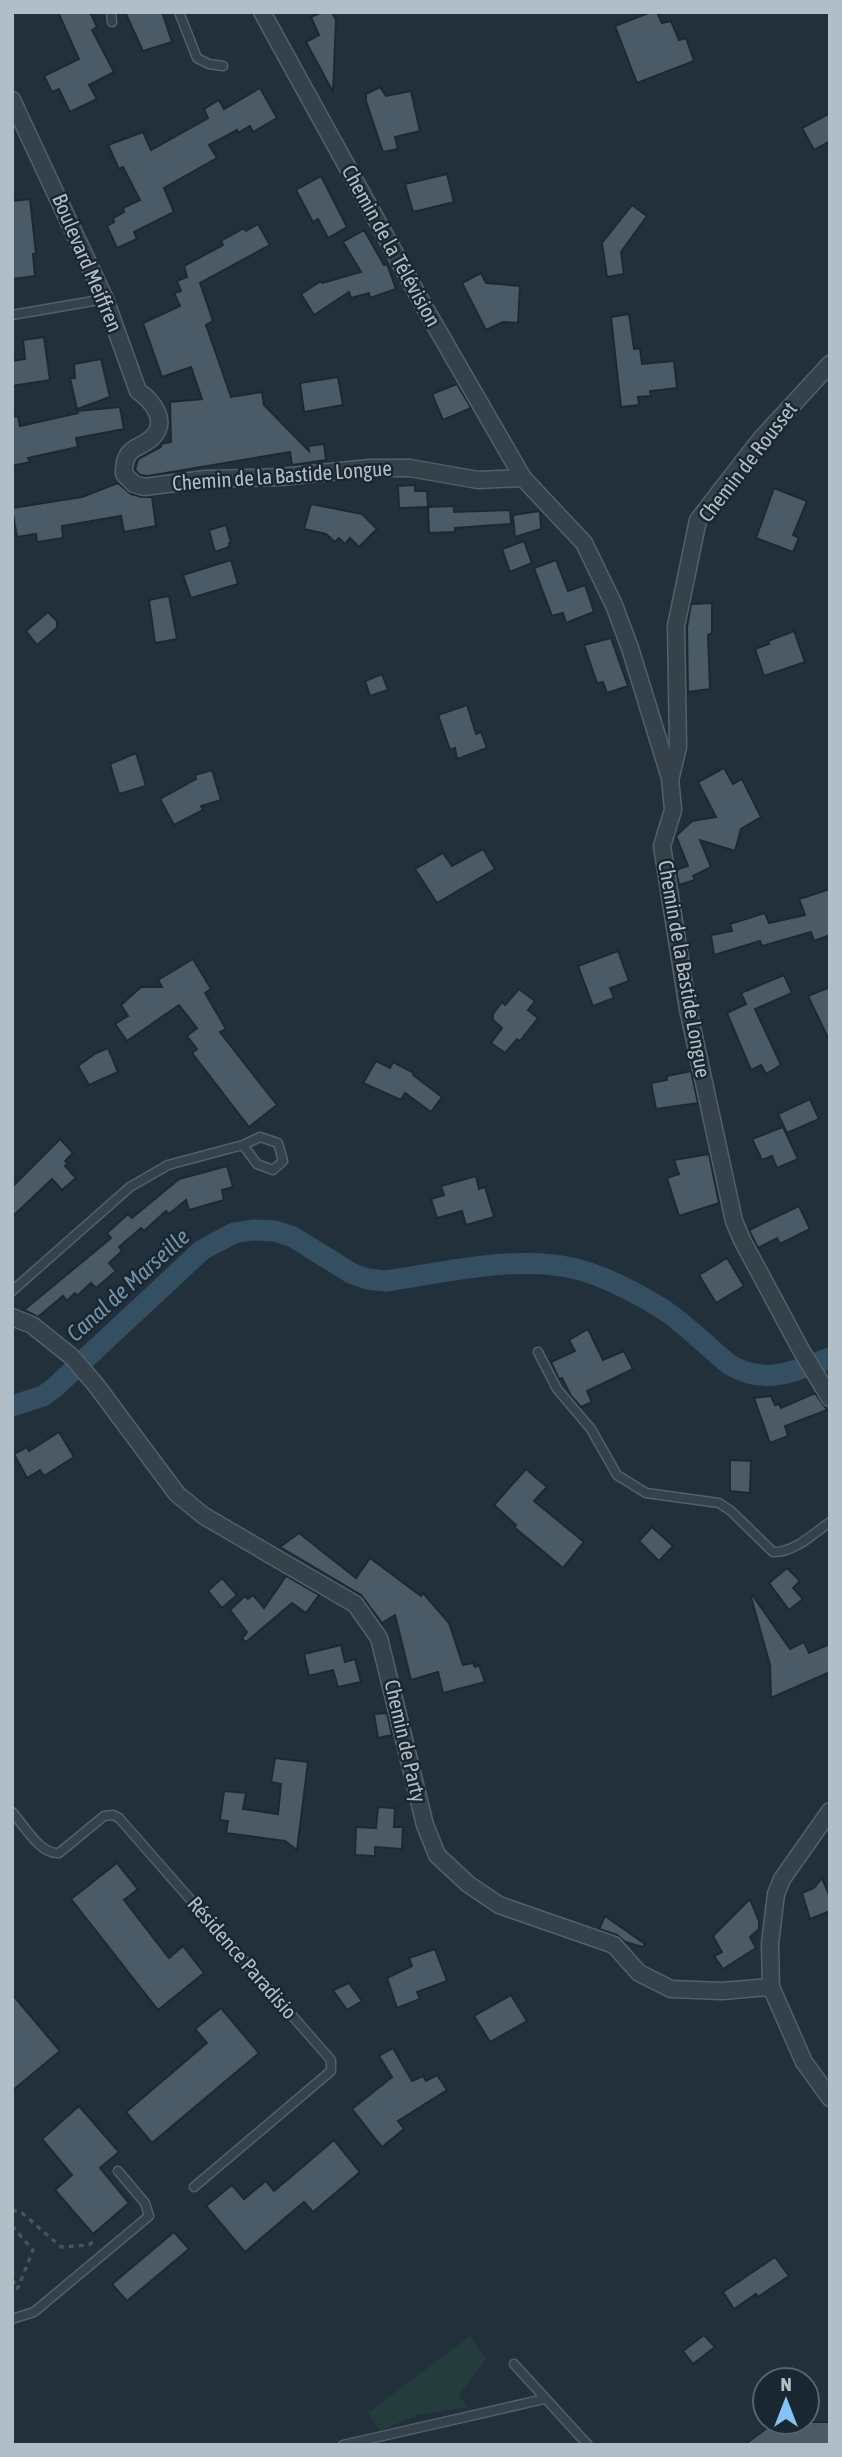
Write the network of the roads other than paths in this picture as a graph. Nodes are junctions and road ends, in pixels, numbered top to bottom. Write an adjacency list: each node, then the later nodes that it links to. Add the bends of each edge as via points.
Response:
1 (111, 12): 4 (lane)
2 (179, 12): 5 (lane, via 197,58)
3 (262, 12): 11 (street, Chemin de la Télévision)
4 (112, 22)
5 (223, 66)
6 (12, 100): 7 (street, Boulevard Meiffren)
7 (105, 299): 8 (lane); 10 (street, Boulevard Meiffren, via 138,391 151,400)
8 (12, 315)
9 (830, 364): 12 (street, Chemin de Rousset, via 760,440 698,520 677,626 678,747)
10 (159, 425): 11 (street, Chemin de la Bastide Longue, via 155,435 135,447 124,463 124,474 144,488 206,478 281,477 369,468 410,468 478,480)
11 (523, 478): 12 (street, Chemin de la Bastide Longue, via 584,543 630,648)
12 (670, 778): 17 (street, Chemin de la Bastide Longue, via 673,810 662,846 688,1009 734,1221)
13 (243, 1145): 13 (lane, via 257,1164 273,1170 283,1161 278,1143 260,1137); 14 (lane, via 168,1165 130,1187)
14 (12, 1291)
15 (12, 1317): 21 (street, Chemin de Party, via 32,1325 72,1357 177,1494 204,1516 355,1604 379,1639 425,1825 437,1855 468,1884 499,1905 614,1945 639,1973 671,1989)
16 (538, 1352): 18 (lane, via 557,1389 626,1482 646,1493 719,1503 774,1552 795,1546)
17 (830, 1398)
18 (830, 1522)
19 (830, 1811): 21 (street, via 776,1894)
20 (12, 1812): 24 (lane, Résidence Paradisio, via 51,1854 60,1853 104,1816 119,1818 331,2060 331,2071)
21 (771, 1987): 22 (street, via 804,2062)
22 (830, 2098)
23 (118, 2171): 25 (lane, via 145,2203 149,2216 34,2312)
24 (194, 2188)
25 (12, 2319)
26 (514, 2364): 27 (lane)
27 (544, 2399): 28 (lane); 29 (lane)
28 (343, 2445)
29 (588, 2445)

